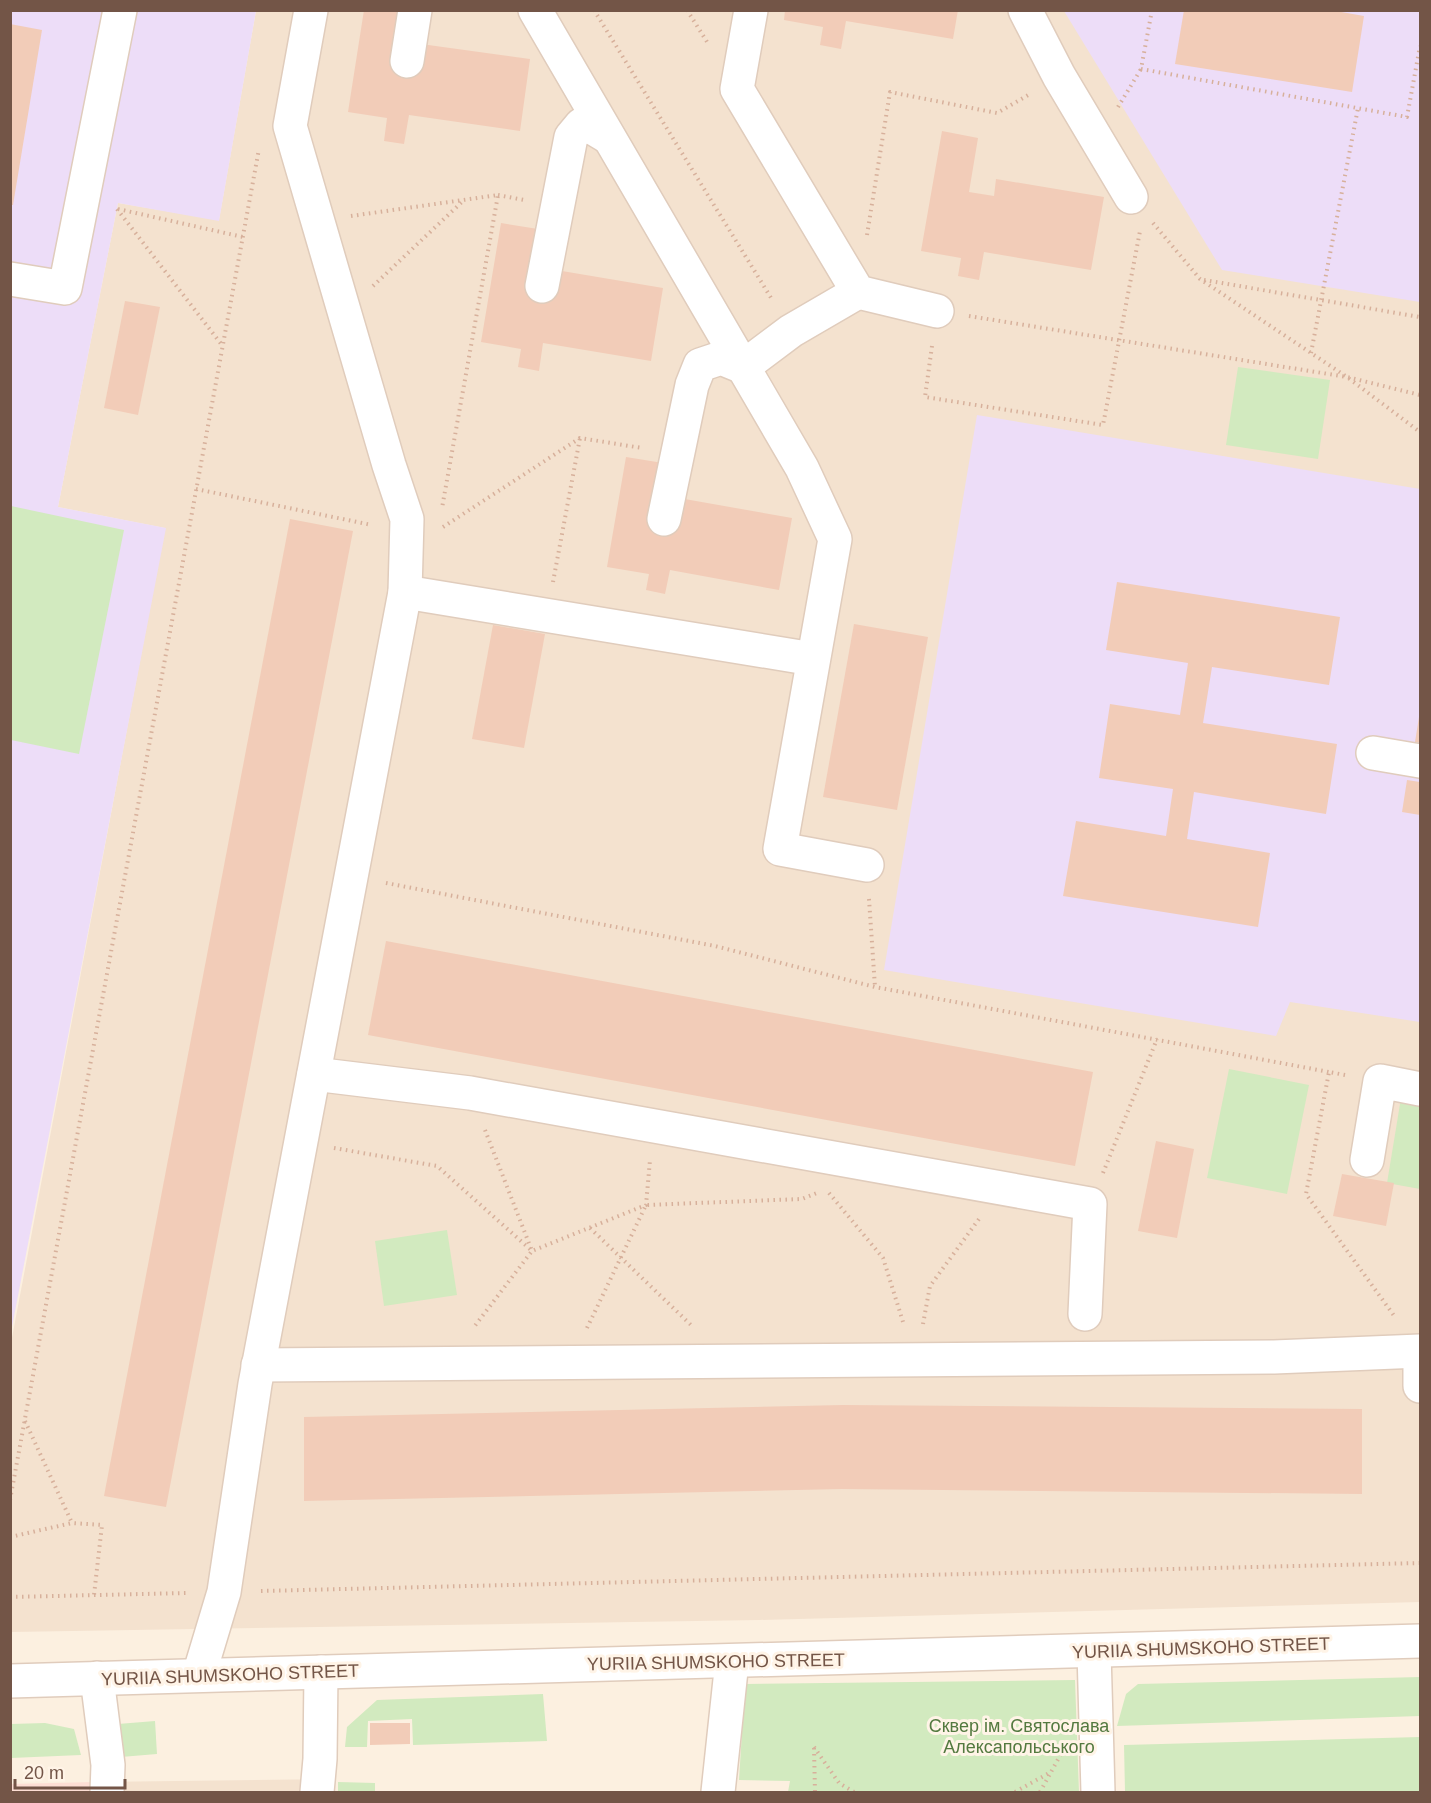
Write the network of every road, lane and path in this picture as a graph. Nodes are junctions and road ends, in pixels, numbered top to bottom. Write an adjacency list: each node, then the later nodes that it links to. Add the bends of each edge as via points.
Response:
1 (120, 10): 15 (street)
2 (311, 10): 19 (street, via 290,126)
3 (415, 10): 10 (street)
4 (535, 10): 13 (street)
5 (594, 10): 29 (path)
6 (751, 10): 24 (street, via 737,89)
7 (1025, 10): 11 (street)
8 (1152, 10): 12 (path, via 1141,69)
9 (1420, 46): 12 (path, via 1407,117)
10 (407, 61)
11 (1059, 76): 17 (street); 24 (path, via 997,113 890,92)
12 (1358, 108): 25 (path)
13 (608, 137): 23 (street, via 582,125 571,136); 33 (street)
14 (260, 146): 20 (path)
15 (82, 200): 18 (path); 21 (street, via 65,288)
16 (464, 200): 19 (path); 27 (path); 37 (path, via 498,195 437,530)
17 (1137, 205): 22 (path); 30 (path)
18 (117, 209): 20 (path); 31 (path)
19 (317, 220): 27 (street)
20 (243, 237): 31 (path)
21 (10, 279)
22 (1200, 279): 25 (path); 32 (path)
23 (542, 286)
24 (858, 292): 26 (street); 29 (street)
25 (1321, 300): 28 (path); 32 (path)
26 (937, 311): 30 (path); 30 (path, via 925,397 1103,425)
27 (345, 313): 41 (street, via 407,519)
28 (1420, 316)
29 (791, 331): 33 (street)
30 (1119, 341): 34 (path)
31 (223, 346): 39 (path)
32 (1311, 353): 34 (path)
33 (743, 368): 38 (street, via 721,358 700,365); 44 (street, via 802,468 835,539)
34 (1347, 377): 35 (path); 36 (path)
35 (1420, 395)
36 (1420, 432)
37 (580, 438): 38 (path); 43 (path)
38 (677, 453): 40 (street)
39 (196, 489): 41 (path); 73 (path)
40 (664, 519)
41 (407, 532): 42 (street)
42 (405, 592): 43 (street); 48 (street)
43 (547, 616): 44 (street)
44 (813, 659): 47 (street, via 780,849)
45 (1373, 753): 46 (street)
46 (1420, 761)
47 (867, 865): 49 (path)
48 (351, 876): 49 (path, via 715,946); 52 (street)
49 (875, 987): 50 (path)
50 (1158, 1040): 51 (path); 60 (path)
51 (1329, 1072): 53 (path); 66 (path, via 1306,1194)
52 (314, 1074): 55 (street); 57 (street)
53 (1380, 1081): 54 (street); 58 (street)
54 (1420, 1089)
55 (470, 1093): 56 (street); 63 (path)
56 (653, 1126): 59 (street); 61 (path)
57 (300, 1143): 63 (path, via 437,1166); 71 (street)
58 (1366, 1160)
59 (1022, 1193): 60 (street); 67 (path, via 980,1218 930,1286)
60 (1090, 1204): 65 (street)
61 (646, 1205): 62 (path); 64 (path); 67 (path, via 802,1199 826,1189 883,1258)
62 (591, 1228): 63 (path); 64 (path)
63 (532, 1251): 70 (path)
64 (621, 1257): 68 (path, via 693,1326); 69 (path)
65 (1085, 1314)
66 (1420, 1351): 67 (street, via 1274,1357); 72 (street)
67 (915, 1360): 68 (street)
68 (696, 1362): 69 (street)
69 (570, 1363): 70 (street)
70 (446, 1364): 71 (street)
71 (258, 1365): 78 (street)
72 (1420, 1386)
73 (25, 1420): 74 (path); 75 (path)
74 (10, 1500)
75 (72, 1523): 76 (path); 79 (path, via 102,1525)
76 (10, 1537)
77 (1420, 1563): 78 (path)
78 (224, 1592): 79 (path); 85 (street)
79 (94, 1595): 80 (path)
80 (10, 1597)
81 (1420, 1641): 82 (street, YURIIA SHUMSKOHO STREET)
82 (1094, 1652): 83 (street, YURIIA SHUMSKOHO STREET); 97 (street)
83 (732, 1661): 84 (street, YURIIA SHUMSKOHO STREET); 92 (street)
84 (321, 1672): 85 (street, YURIIA SHUMSKOHO STREET); 91 (street)
85 (199, 1675): 86 (street, YURIIA SHUMSKOHO STREET)
86 (98, 1678): 87 (street, YURIIA SHUMSKOHO STREET); 90 (street, via 108,1765)
87 (10, 1681)
88 (1062, 1751): 89 (path)
89 (1051, 1772): 95 (path); 96 (path)
90 (107, 1792)
91 (317, 1792)
92 (718, 1792)
93 (815, 1792): 94 (path, via 814,1747 839,1783)
94 (854, 1792)
95 (1015, 1792)
96 (1040, 1792)
97 (1098, 1792)

